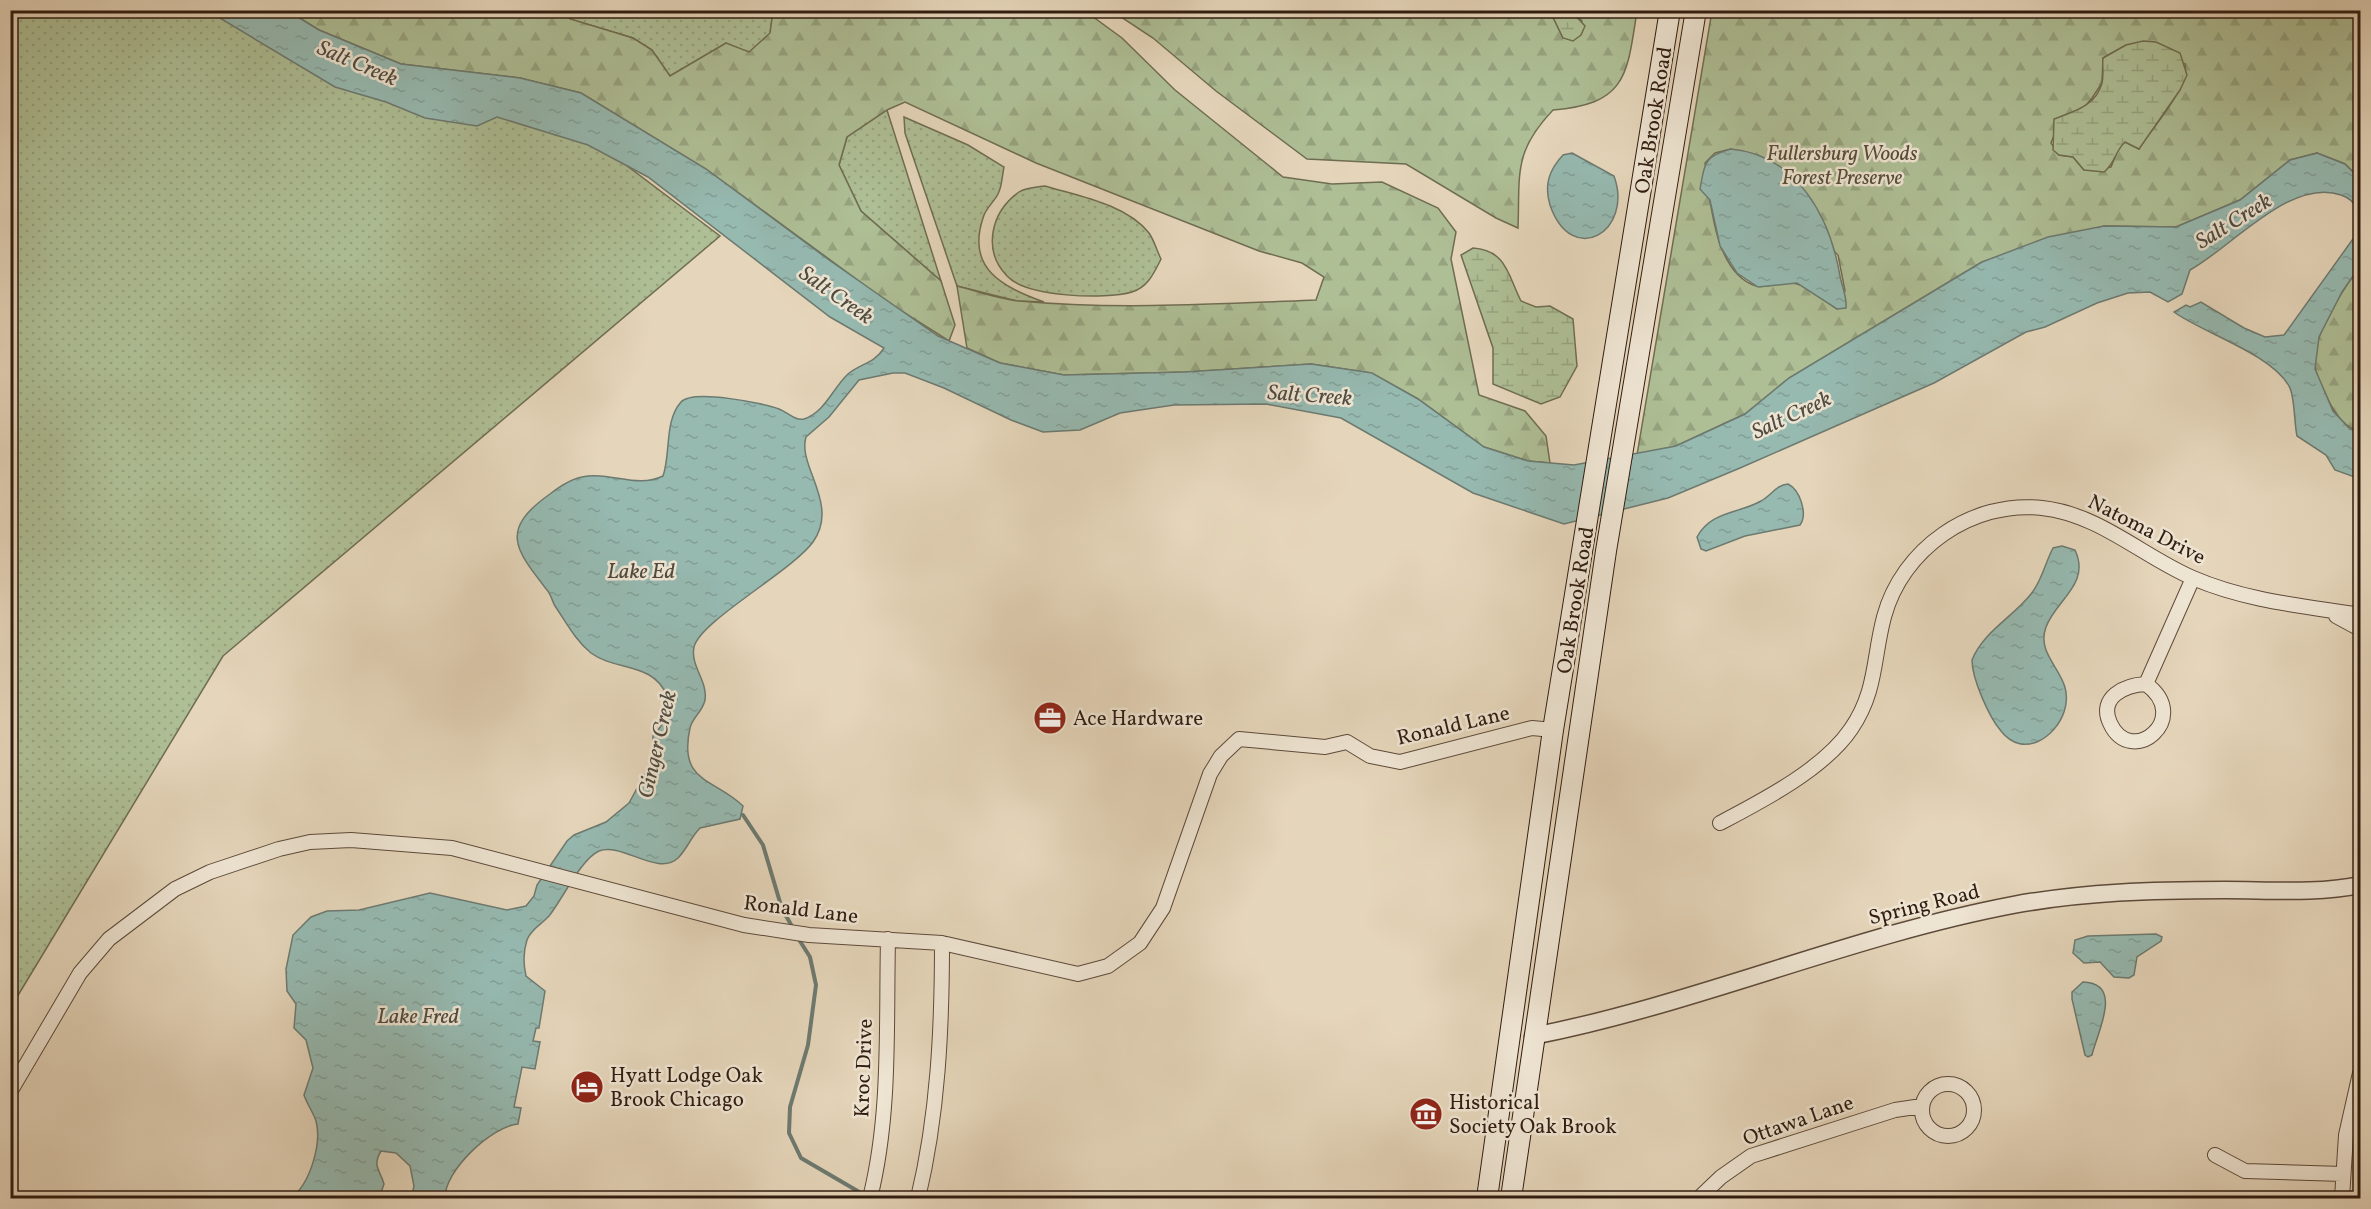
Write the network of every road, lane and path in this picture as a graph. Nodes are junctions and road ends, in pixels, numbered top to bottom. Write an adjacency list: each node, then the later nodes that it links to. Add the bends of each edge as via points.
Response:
1 (1670, 10): 8 (main road, Oak Brook Road)
2 (1696, 10): 14 (main road, Oak Brook Road, via 1606,551)
3 (2193, 578): 4 (street, Natoma Drive, via 2271,602); 7 (street); 9 (street, Natoma Drive, via 2094,523 2060,510 2040,507 1997,511 1947,530 1906,570 1892,595 1880,632 1873,682 1850,731 1802,774)
4 (2324, 610): 5 (street, Natoma Drive); 6 (street, Natoma Drive)
5 (2361, 615)
6 (2361, 629)
7 (2146, 684): 7 (street, via 2120,690 2108,703 2108,720 2122,738 2145,740 2162,724 2161,704)
8 (1553, 730): 12 (street, Ronald Lane, via 1532,728 1400,762 1370,756 1347,742 1325,747 1239,739 1221,756 1210,774 1163,908 1140,943 1108,966 1078,974); 13 (main road, Oak Brook Road)
9 (1720, 823)
10 (2361, 885): 14 (street, Spring Road, via 2306,890 2109,892 2012,906 1879,937 1663,1004)
11 (888, 939): 12 (street, Ronald Lane); 16 (street, Ronald Lane, via 809,935 744,925 452,848 351,840 310,842 210,872 175,889 109,939 80,973); 20 (street, Kroc Drive, via 884,1106 878,1167)
12 (942, 943): 21 (street, via 936,1088)
13 (1510, 1035): 14 (street, Spring Road); 22 (main road, Oak Brook Road)
14 (1533, 1036): 23 (main road, Oak Brook Road)
15 (2361, 1073): 19 (street, via 2349,1110)
16 (10, 1092)
17 (1922, 1106): 24 (street, Ottawa Lane, via 1895,1110 1751,1156)
18 (2215, 1155): 19 (street, via 2245,1171)
19 (2343, 1174): 25 (street)
20 (870, 1198)
21 (918, 1198)
22 (1487, 1198)
23 (1510, 1198)
24 (1700, 1198)
25 (2342, 1198)

